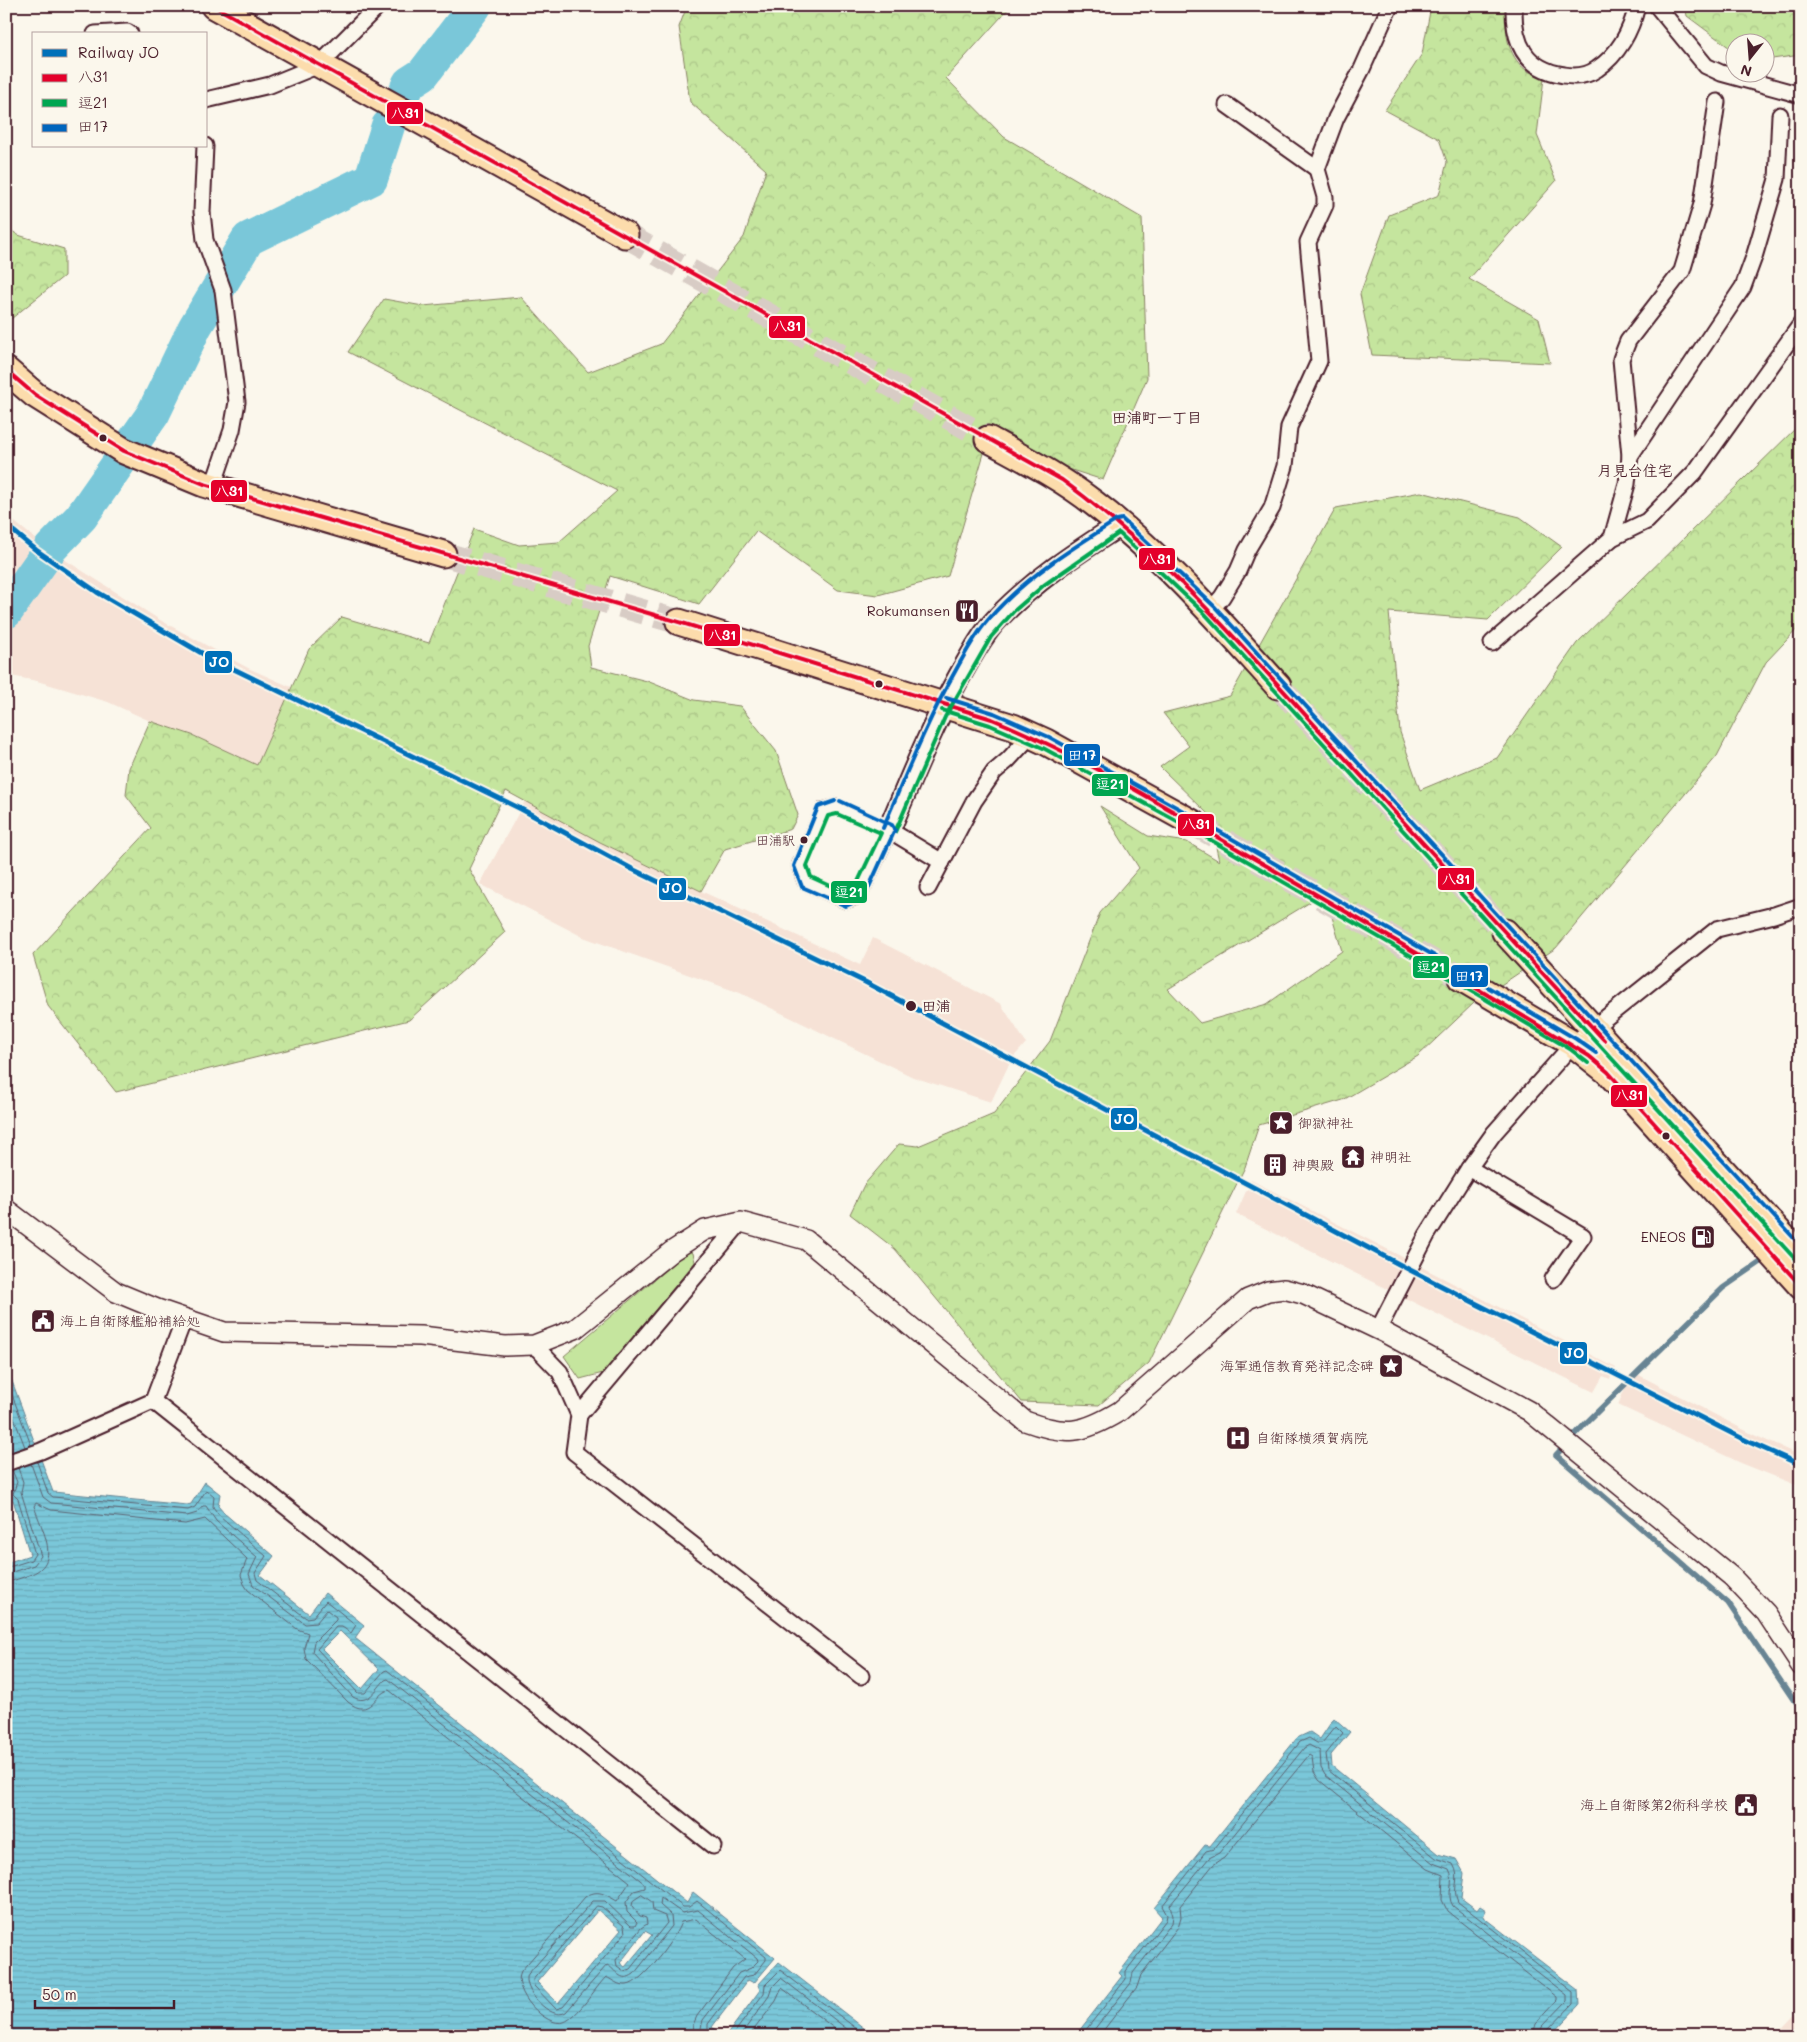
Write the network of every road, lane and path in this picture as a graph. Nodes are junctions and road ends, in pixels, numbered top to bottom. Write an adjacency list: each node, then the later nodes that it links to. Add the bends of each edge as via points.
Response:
1 (214, 6): 7 (highway)
2 (378, 6): 7 (street)
3 (1390, 6): 14 (street, via 1362,70 1336,118)
4 (1514, 6): 5 (street, via 1516,36 1529,60 1553,74 1580,76 1595,71 1612,58 1624,41)
5 (1637, 6)
6 (1657, 6): 8 (street, via 1706,66)
7 (319, 65): 9 (street, via 270,85); 15 (highway)
8 (1801, 95)
9 (208, 100)
10 (1717, 102): 19 (street, via 1702,204 1682,271 1628,341 1622,359)
11 (1227, 105): 14 (street)
12 (1780, 116): 19 (street, via 1777,179 1743,286)
13 (205, 148): 20 (street, via 202,212 205,240 223,290 237,402 232,430)
14 (1317, 169): 24 (street, via 1326,197 1308,242 1319,361 1289,427 1285,466 1272,508 1238,571)
15 (625, 235)
16 (1801, 324): 22 (street, via 1695,472 1647,521)
17 (6, 370): 20 (highway, via 35,395 124,451)
18 (988, 439): 21 (highway, via 1062,480)
19 (1630, 456): 22 (street, via 1627,484)
20 (213, 486): 23 (highway)
21 (1120, 525): 24 (highway); 28 (main road, via 1028,590 996,621 971,656)
22 (1612, 538): 26 (street)
23 (443, 554)
24 (1210, 611): 27 (highway)
25 (679, 622): 28 (highway)
26 (1492, 643)
27 (1278, 686)
28 (944, 704): 29 (highway); 31 (main road)
29 (1031, 735): 30 (highway); 32 (street, via 994,772 974,801)
30 (1193, 822)
31 (889, 830): 31 (street, via 859,895 846,900 806,882 800,866 823,811 837,807); 32 (street)
32 (942, 862): 33 (street)
33 (928, 888)
34 (1801, 906): 37 (street, via 1716,929)
35 (1505, 932): 37 (highway)
36 (1461, 978): 38 (highway)
37 (1594, 1028): 38 (street); 42 (highway)
38 (1573, 1044): 39 (street, via 1494,1133); 42 (highway, via 1608,1072)
39 (1469, 1168): 44 (street, via 1583,1236); 46 (street, via 1427,1235)
40 (6, 1209): 45 (street, via 116,1292)
41 (741, 1222): 46 (street, via 806,1240 1025,1421 1050,1430 1073,1432 1099,1424 1120,1412 1248,1299 1268,1291 1284,1289 1303,1294); 47 (street, via 705,1230 672,1251 576,1329); 49 (street)
42 (1774, 1242): 43 (highway)
43 (1796, 1271)
44 (1553, 1278)
45 (184, 1319): 47 (street, via 224,1332 422,1336 506,1346); 48 (street)
46 (1378, 1330): 51 (street, via 1530,1410 1732,1577 1766,1613)
47 (534, 1345): 49 (street, via 560,1372)
48 (153, 1401): 50 (street, via 41,1451); 53 (street)
49 (579, 1415): 52 (street, via 574,1452)
50 (6, 1463)
51 (1801, 1666)
52 (861, 1676)
53 (713, 1846)

